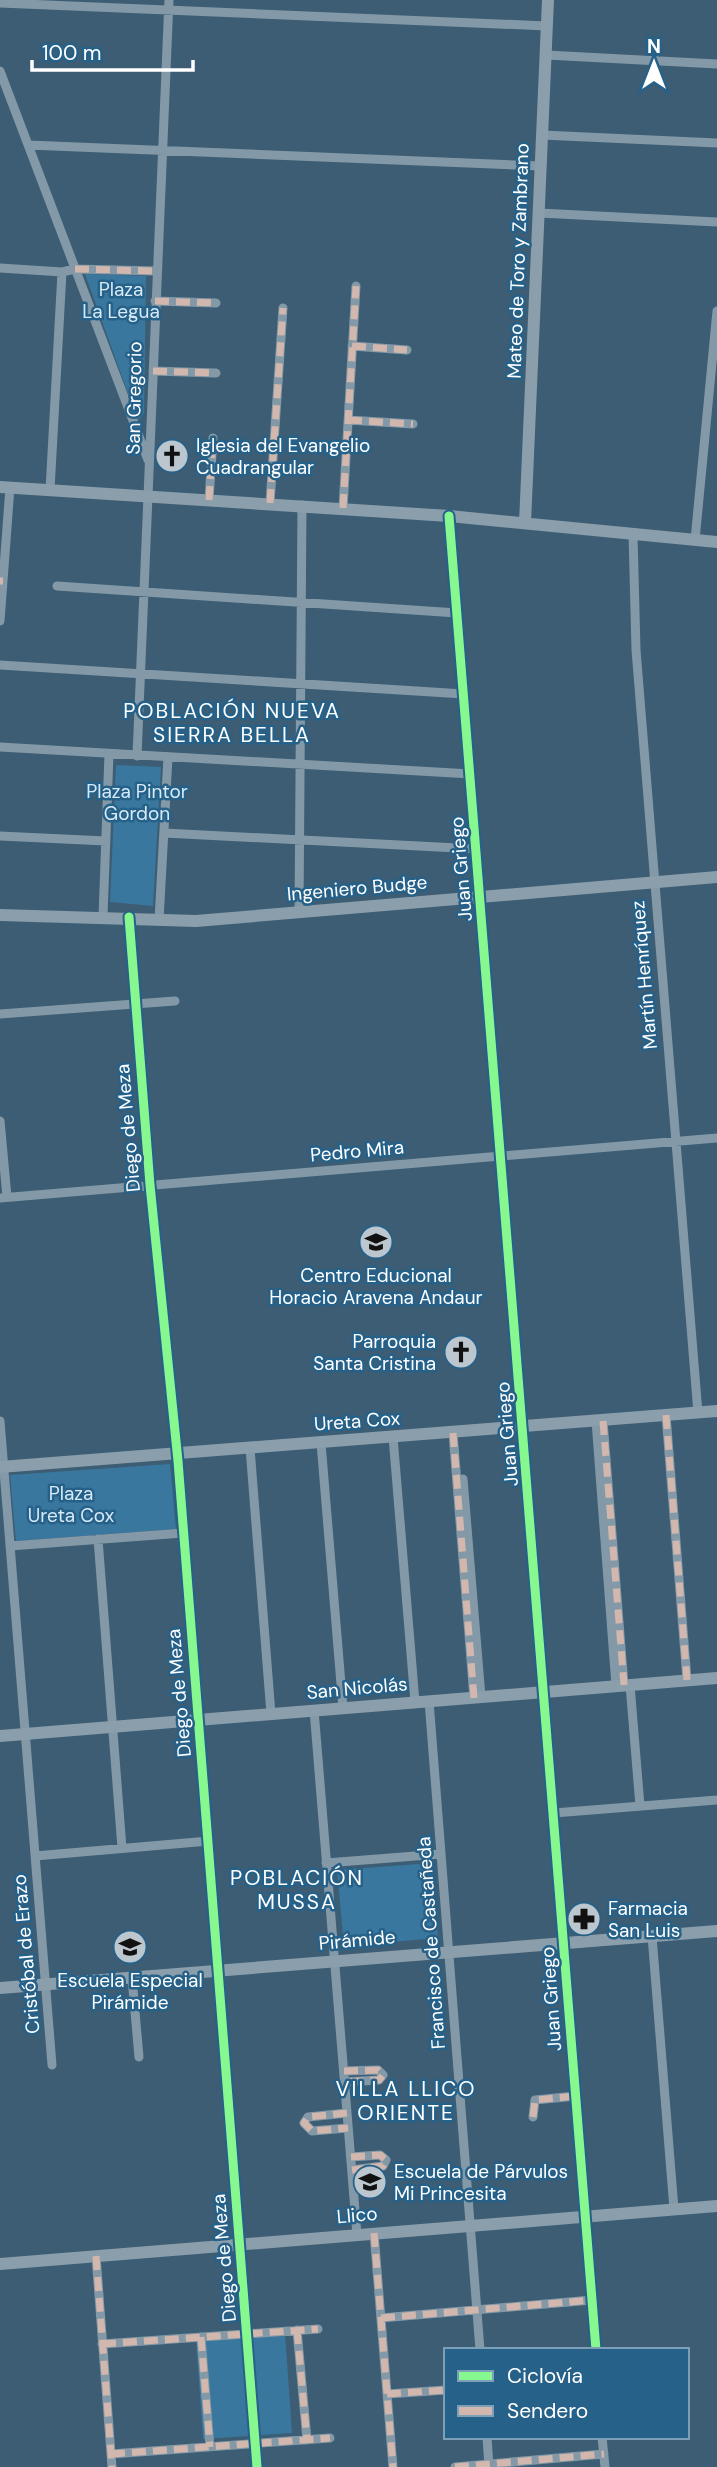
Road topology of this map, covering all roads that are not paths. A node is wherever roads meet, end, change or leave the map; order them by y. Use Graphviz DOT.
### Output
graph roads {
  1 [pos="548,0"];
  2 [pos="0,3"];
  3 [pos="168,5"];
  4 [pos="547,26"];
  5 [pos="546,55"];
  6 [pos="717,64"];
  7 [pos="0,71"];
  8 [pos="542,135"];
  9 [pos="717,143"];
  10 [pos="28,145"];
  11 [pos="162,150"];
  12 [pos="541,166"];
  13 [pos="539,213"];
  14 [pos="717,222"];
  15 [pos="0,268"];
  16 [pos="75,268"];
  17 [pos="156,271"];
  18 [pos="62,272"];
  19 [pos="356,286"];
  20 [pos="155,301"];
  21 [pos="216,303"];
  22 [pos="284,309"];
  23 [pos="717,311"];
  24 [pos="352,346"];
  25 [pos="407,349"];
  26 [pos="153,371"];
  27 [pos="216,373"];
  28 [pos="348,420"];
  29 [pos="413,424"];
  30 [pos="213,438"];
  31 [pos="150,465"];
  32 [pos="5,487"];
  33 [pos="50,490"];
  34 [pos="150,497"];
  35 [pos="209,500"];
  36 [pos="271,503"];
  37 [pos="302,505"];
  38 [pos="343,508"];
  39 [pos="449,516"];
  40 [pos="526,523"];
  41 [pos="633,534"];
  42 [pos="695,540"];
  43 [pos="717,542"];
  44 [pos="1,581"];
  45 [pos="57,586"];
  46 [pos="145,592"];
  47 [pos="302,603"];
  48 [pos="457,613"];
  49 [pos="0,621"];
  50 [pos="0,665"];
  51 [pos="141,674"];
  52 [pos="301,684"];
  53 [pos="464,694"];
  54 [pos="0,747"];
  55 [pos="109,754"];
  56 [pos="137,756"];
  57 [pos="168,757"];
  58 [pos="300,765"];
  59 [pos="471,774"];
  60 [pos="164,833"];
  61 [pos="0,836"];
  62 [pos="300,840"];
  63 [pos="106,841"];
  64 [pos="477,849"];
  65 [pos="717,877"];
  66 [pos="654,882"];
  67 [pos="481,897"];
  68 [pos="299,913"];
  69 [pos="0,915"];
  70 [pos="103,916"];
  71 [pos="129,917"];
  72 [pos="159,920"];
  73 [pos="175,1001"];
  74 [pos="136,1004"];
  75 [pos="0,1014"];
  76 [pos="0,1121"];
  77 [pos="717,1139"];
  78 [pos="676,1142"];
  79 [pos="502,1156"];
  80 [pos="150,1185"];
  81 [pos="3,1197"];
  82 [pos="717,1411"];
  83 [pos="698,1413"];
  84 [pos="666,1415"];
  85 [pos="0,1421"];
  86 [pos="599,1421"];
  87 [pos="524,1427"];
  88 [pos="456,1432"];
  89 [pos="393,1437"];
  90 [pos="321,1443"];
  91 [pos="250,1448"];
  92 [pos="177,1454"];
  93 [pos="2,1467"];
  94 [pos="183,1533"];
  95 [pos="98,1539"];
  96 [pos="10,1546"];
  97 [pos="717,1678"];
  98 [pos="687,1680"];
  99 [pos="623,1685"];
  100 [pos="545,1692"];
  101 [pos="477,1697"];
  102 [pos="429,1701"];
  103 [pos="415,1702"];
  104 [pos="343,1708"];
  105 [pos="314,1710"];
  106 [pos="271,1714"];
  107 [pos="199,1720"];
  108 [pos="112,1727"];
  109 [pos="25,1734"];
  110 [pos="0,1736"];
  111 [pos="717,1800"];
  112 [pos="640,1806"];
  113 [pos="554,1813"];
  114 [pos="209,1841"];
  115 [pos="122,1848"];
  116 [pos="441,1853"];
  117 [pos="35,1856"];
  118 [pos="326,1863"];
  119 [pos="717,1931"];
  120 [pos="652,1936"];
  121 [pos="564,1943"];
  122 [pos="449,1952"];
  123 [pos="335,1962"];
  124 [pos="219,1971"];
  125 [pos="132,1978"];
  126 [pos="46,1984"];
  127 [pos="0,1988"];
  128 [pos="139,2057"];
  129 [pos="52,2065"];
  130 [pos="344,2071"];
  131 [pos="344,2082"];
  132 [pos="576,2096"];
  133 [pos="347,2113"];
  134 [pos="533,2116"];
  135 [pos="348,2128"];
  136 [pos="351,2157"];
  137 [pos="352,2169"];
  138 [pos="717,2206"];
  139 [pos="674,2209"];
  140 [pos="586,2216"];
  141 [pos="470,2226"];
  142 [pos="374,2233"];
  143 [pos="357,2235"];
  144 [pos="240,2244"];
  145 [pos="96,2256"];
  146 [pos="0,2264"];
  147 [pos="592,2300"];
  148 [pos="477,2310"];
  149 [pos="381,2318"];
  150 [pos="318,2329"];
  151 [pos="297,2330"];
  152 [pos="248,2334"];
  153 [pos="201,2337"];
  154 [pos="102,2344"];
  155 [pos="480,2348"];
  156 [pos="596,2348"];
  157 [pos="444,2389"];
  158 [pos="387,2394"];
  159 [pos="330,2438"];
  160 [pos="487,2439"];
  161 [pos="602,2439"];
  162 [pos="306,2440"];
  163 [pos="256,2443"];
  164 [pos="210,2447"];
  165 [pos="111,2454"];
  166 [pos="604,2454"];
  167 [pos="489,2466"];
  168 [pos="112,2467"];
  169 [pos="257,2467"];
  170 [pos="393,2467"];
  171 [pos="455,2467"];
  172 [pos="605,2467"];
  1 -- 4 [label="street, Mateo de Toro y Zambrano"];
  2 -- 3 [label="street"];
  3 -- 4 [label="street"];
  3 -- 11 [label="street, San Gregorio"];
  4 -- 5 [label="street, Mateo de Toro y Zambrano"];
  5 -- 6 [label="street"];
  5 -- 8 [label="street, Mateo de Toro y Zambrano"];
  7 -- 10 [label="street"];
  8 -- 9 [label="street"];
  8 -- 12 [label="street, Mateo de Toro y Zambrano"];
  10 -- 11 [label="street"];
  10 -- 16 [label="street"];
  11 -- 12 [label="street"];
  11 -- 17 [label="street, San Gregorio"];
  12 -- 13 [label="street, Mateo de Toro y Zambrano"];
  13 -- 14 [label="street"];
  13 -- 40 [label="street, Mateo de Toro y Zambrano"];
  15 -- 18 [label="street"];
  16 -- 17 [label="street"];
  16 -- 18 [label="street"];
  16 -- 31 [label="street"];
  17 -- 20 [label="street, San Gregorio"];
  18 -- 33 [label="street"];
  19 -- 24 [label="street"];
  20 -- 21 [label="street"];
  20 -- 26 [label="street, San Gregorio"];
  22 -- 36 [label="street"];
  23 -- 42 [label="street"];
  24 -- 25 [label="street"];
  24 -- 28 [label="street"];
  26 -- 27 [label="street"];
  26 -- 31 [label="street, San Gregorio"];
  28 -- 29 [label="street"];
  28 -- 38 [label="street"];
  30 -- 35 [label="street"];
  31 -- 34 [label="street, San Gregorio"];
  32 -- 33 [label="street"];
  32 -- 44 [label="street"];
  33 -- 34 [label="street"];
  34 -- 35 [label="street"];
  34 -- 46 [label="street, San Gregorio"];
  35 -- 36 [label="street"];
  36 -- 37 [label="street"];
  37 -- 38 [label="street"];
  37 -- 47 [label="street"];
  38 -- 39 [label="street"];
  39 -- 40 [label="street"];
  39 -- 48 [label="street, Juan Griego"];
  40 -- 41 [label="street"];
  41 -- 42 [label="street"];
  41 -- 66 [label="street, Martín Henríquez"];
  42 -- 43 [label="street"];
  44 -- 49 [label="street"];
  45 -- 46 [label="street"];
  46 -- 47 [label="street"];
  46 -- 51 [label="street, San Gregorio"];
  47 -- 48 [label="street"];
  47 -- 52 [label="street"];
  48 -- 53 [label="street, Juan Griego"];
  50 -- 51 [label="street"];
  51 -- 52 [label="street"];
  51 -- 56 [label="street, San Gregorio"];
  52 -- 53 [label="street"];
  52 -- 58 [label="street"];
  53 -- 59 [label="street, Juan Griego"];
  54 -- 55 [label="street"];
  55 -- 56 [label="street"];
  55 -- 63 [label="street"];
  56 -- 57 [label="street"];
  57 -- 58 [label="street"];
  57 -- 60 [label="street"];
  58 -- 59 [label="street"];
  58 -- 62 [label="street"];
  59 -- 64 [label="street, Juan Griego"];
  60 -- 62 [label="street"];
  60 -- 72 [label="street"];
  61 -- 63 [label="street"];
  62 -- 64 [label="street"];
  62 -- 68 [label="street"];
  63 -- 70 [label="street"];
  64 -- 67 [label="street, Juan Griego"];
  65 -- 66 [label="street, Ingeniero Budge"];
  66 -- 67 [label="street, Ingeniero Budge"];
  66 -- 78 [label="street, Martín Henríquez"];
  67 -- 68 [label="street, Ingeniero Budge"];
  67 -- 79 [label="street, Juan Griego"];
  68 -- 72 [label="street, Ingeniero Budge"];
  69 -- 70 [label="street, Ingeniero Budge"];
  70 -- 71 [label="street, Ingeniero Budge"];
  71 -- 72 [label="street, Ingeniero Budge"];
  71 -- 74 [label="street, Diego de Meza"];
  73 -- 74 [label="street"];
  74 -- 75 [label="street"];
  74 -- 80 [label="street, Diego de Meza"];
  76 -- 81 [label="street"];
  77 -- 78 [label="street, Pedro Mira"];
  78 -- 79 [label="street, Pedro Mira"];
  78 -- 83 [label="street, Martín Henríquez"];
  79 -- 80 [label="street, Pedro Mira"];
  79 -- 87 [label="street, Juan Griego"];
  80 -- 81 [label="street, Pedro Mira"];
  80 -- 92 [label="street, Diego de Meza"];
  82 -- 83 [label="street, Ureta Cox"];
  83 -- 84 [label="street, Ureta Cox"];
  84 -- 86 [label="street, Ureta Cox"];
  84 -- 98 [label="street"];
  85 -- 93 [label="street, Cristóbal de Erazo"];
  86 -- 87 [label="street, Ureta Cox"];
  86 -- 99 [label="street"];
  87 -- 88 [label="street, Ureta Cox"];
  87 -- 100 [label="street, Juan Griego"];
  88 -- 89 [label="street, Ureta Cox"];
  88 -- 101 [label="street"];
  89 -- 90 [label="street, Ureta Cox"];
  89 -- 103 [label="street"];
  90 -- 91 [label="street, Ureta Cox"];
  90 -- 104 [label="street"];
  91 -- 92 [label="street, Ureta Cox"];
  91 -- 106 [label="street"];
  92 -- 93 [label="street, Ureta Cox"];
  92 -- 94 [label="street, Diego de Meza"];
  93 -- 96 [label="street, Cristóbal de Erazo"];
  94 -- 95 [label="street"];
  94 -- 107 [label="street, Diego de Meza"];
  95 -- 96 [label="street"];
  95 -- 108 [label="street"];
  96 -- 109 [label="street, Cristóbal de Erazo"];
  97 -- 98 [label="street, San Nicolás"];
  98 -- 99 [label="street, San Nicolás"];
  99 -- 100 [label="street, San Nicolás"];
  99 -- 112 [label="street"];
  100 -- 101 [label="street, San Nicolás"];
  100 -- 113 [label="street, Juan Griego"];
  101 -- 102 [label="street, San Nicolás"];
  102 -- 103 [label="street, San Nicolás"];
  102 -- 116 [label="street, Francisco de Castañeda"];
  103 -- 104 [label="street, San Nicolás"];
  104 -- 105 [label="street, San Nicolás"];
  105 -- 106 [label="street, San Nicolás"];
  105 -- 118 [label="street"];
  106 -- 107 [label="street, San Nicolás"];
  107 -- 108 [label="street, San Nicolás"];
  107 -- 114 [label="street, Diego de Meza"];
  108 -- 109 [label="street, San Nicolás"];
  108 -- 115 [label="street"];
  109 -- 110 [label="street, San Nicolás"];
  109 -- 117 [label="street, Cristóbal de Erazo"];
  111 -- 112 [label="street"];
  112 -- 113 [label="street"];
  113 -- 121 [label="street, Juan Griego"];
  114 -- 115 [label="street"];
  114 -- 124 [label="street, Diego de Meza"];
  115 -- 117 [label="street"];
  116 -- 118 [label="street"];
  116 -- 122 [label="street, Francisco de Castañeda"];
  117 -- 126 [label="street, Cristóbal de Erazo"];
  118 -- 123 [label="street"];
  119 -- 120 [label="street, Pirámide"];
  120 -- 121 [label="street, Pirámide"];
  120 -- 139 [label="street"];
  121 -- 122 [label="street, Pirámide"];
  121 -- 132 [label="street, Juan Griego"];
  122 -- 123 [label="street, Pirámide"];
  122 -- 141 [label="street, Francisco de Castañeda"];
  123 -- 124 [label="street, Pirámide"];
  123 -- 130 [label="street"];
  124 -- 125 [label="street, Pirámide"];
  124 -- 144 [label="street, Diego de Meza"];
  125 -- 126 [label="street, Pirámide"];
  125 -- 128 [label="street"];
  126 -- 127 [label="street, Pirámide"];
  126 -- 129 [label="street, Cristóbal de Erazo"];
  130 -- 131 [label="street"];
  130 -- 131 [label="street"];
  131 -- 133 [label="street"];
  132 -- 134 [label="street"];
  132 -- 140 [label="street, Juan Griego"];
  133 -- 135 [label="street"];
  133 -- 135 [label="street"];
  135 -- 136 [label="street"];
  136 -- 137 [label="street"];
  136 -- 137 [label="street"];
  137 -- 143 [label="street"];
  138 -- 139 [label="street, Llico"];
  139 -- 140 [label="street, Llico"];
  140 -- 141 [label="street, Llico"];
  140 -- 147 [label="street, Juan Griego"];
  141 -- 142 [label="street, Llico"];
  141 -- 148 [label="street, Francisco de Castañeda"];
  142 -- 143 [label="street, Llico"];
  142 -- 149 [label="street"];
  143 -- 144 [label="street, Llico"];
  144 -- 145 [label="street, Llico"];
  144 -- 152 [label="street, Diego de Meza"];
  145 -- 146 [label="street, Llico"];
  145 -- 154 [label="street"];
  147 -- 148 [label="street"];
  147 -- 156 [label="street, Juan Griego"];
  148 -- 149 [label="street"];
  148 -- 155 [label="street, Francisco de Castañeda"];
  149 -- 158 [label="street"];
  150 -- 151 [label="street"];
  151 -- 152 [label="street"];
  151 -- 162 [label="street"];
  152 -- 153 [label="street"];
  152 -- 163 [label="street, Diego de Meza"];
  153 -- 154 [label="street"];
  153 -- 164 [label="street, Diego de Meza"];
  154 -- 165 [label="street"];
  157 -- 158 [label="street"];
  158 -- 170 [label="street"];
  159 -- 162 [label="street"];
  160 -- 167 [label="street"];
  161 -- 166 [label="street"];
  162 -- 163 [label="street"];
  163 -- 164 [label="street"];
  163 -- 169 [label="street, Diego de Meza"];
  164 -- 165 [label="street"];
  165 -- 168 [label="street"];
  166 -- 167 [label="street"];
  166 -- 172 [label="street"];
  167 -- 171 [label="street"];
}
